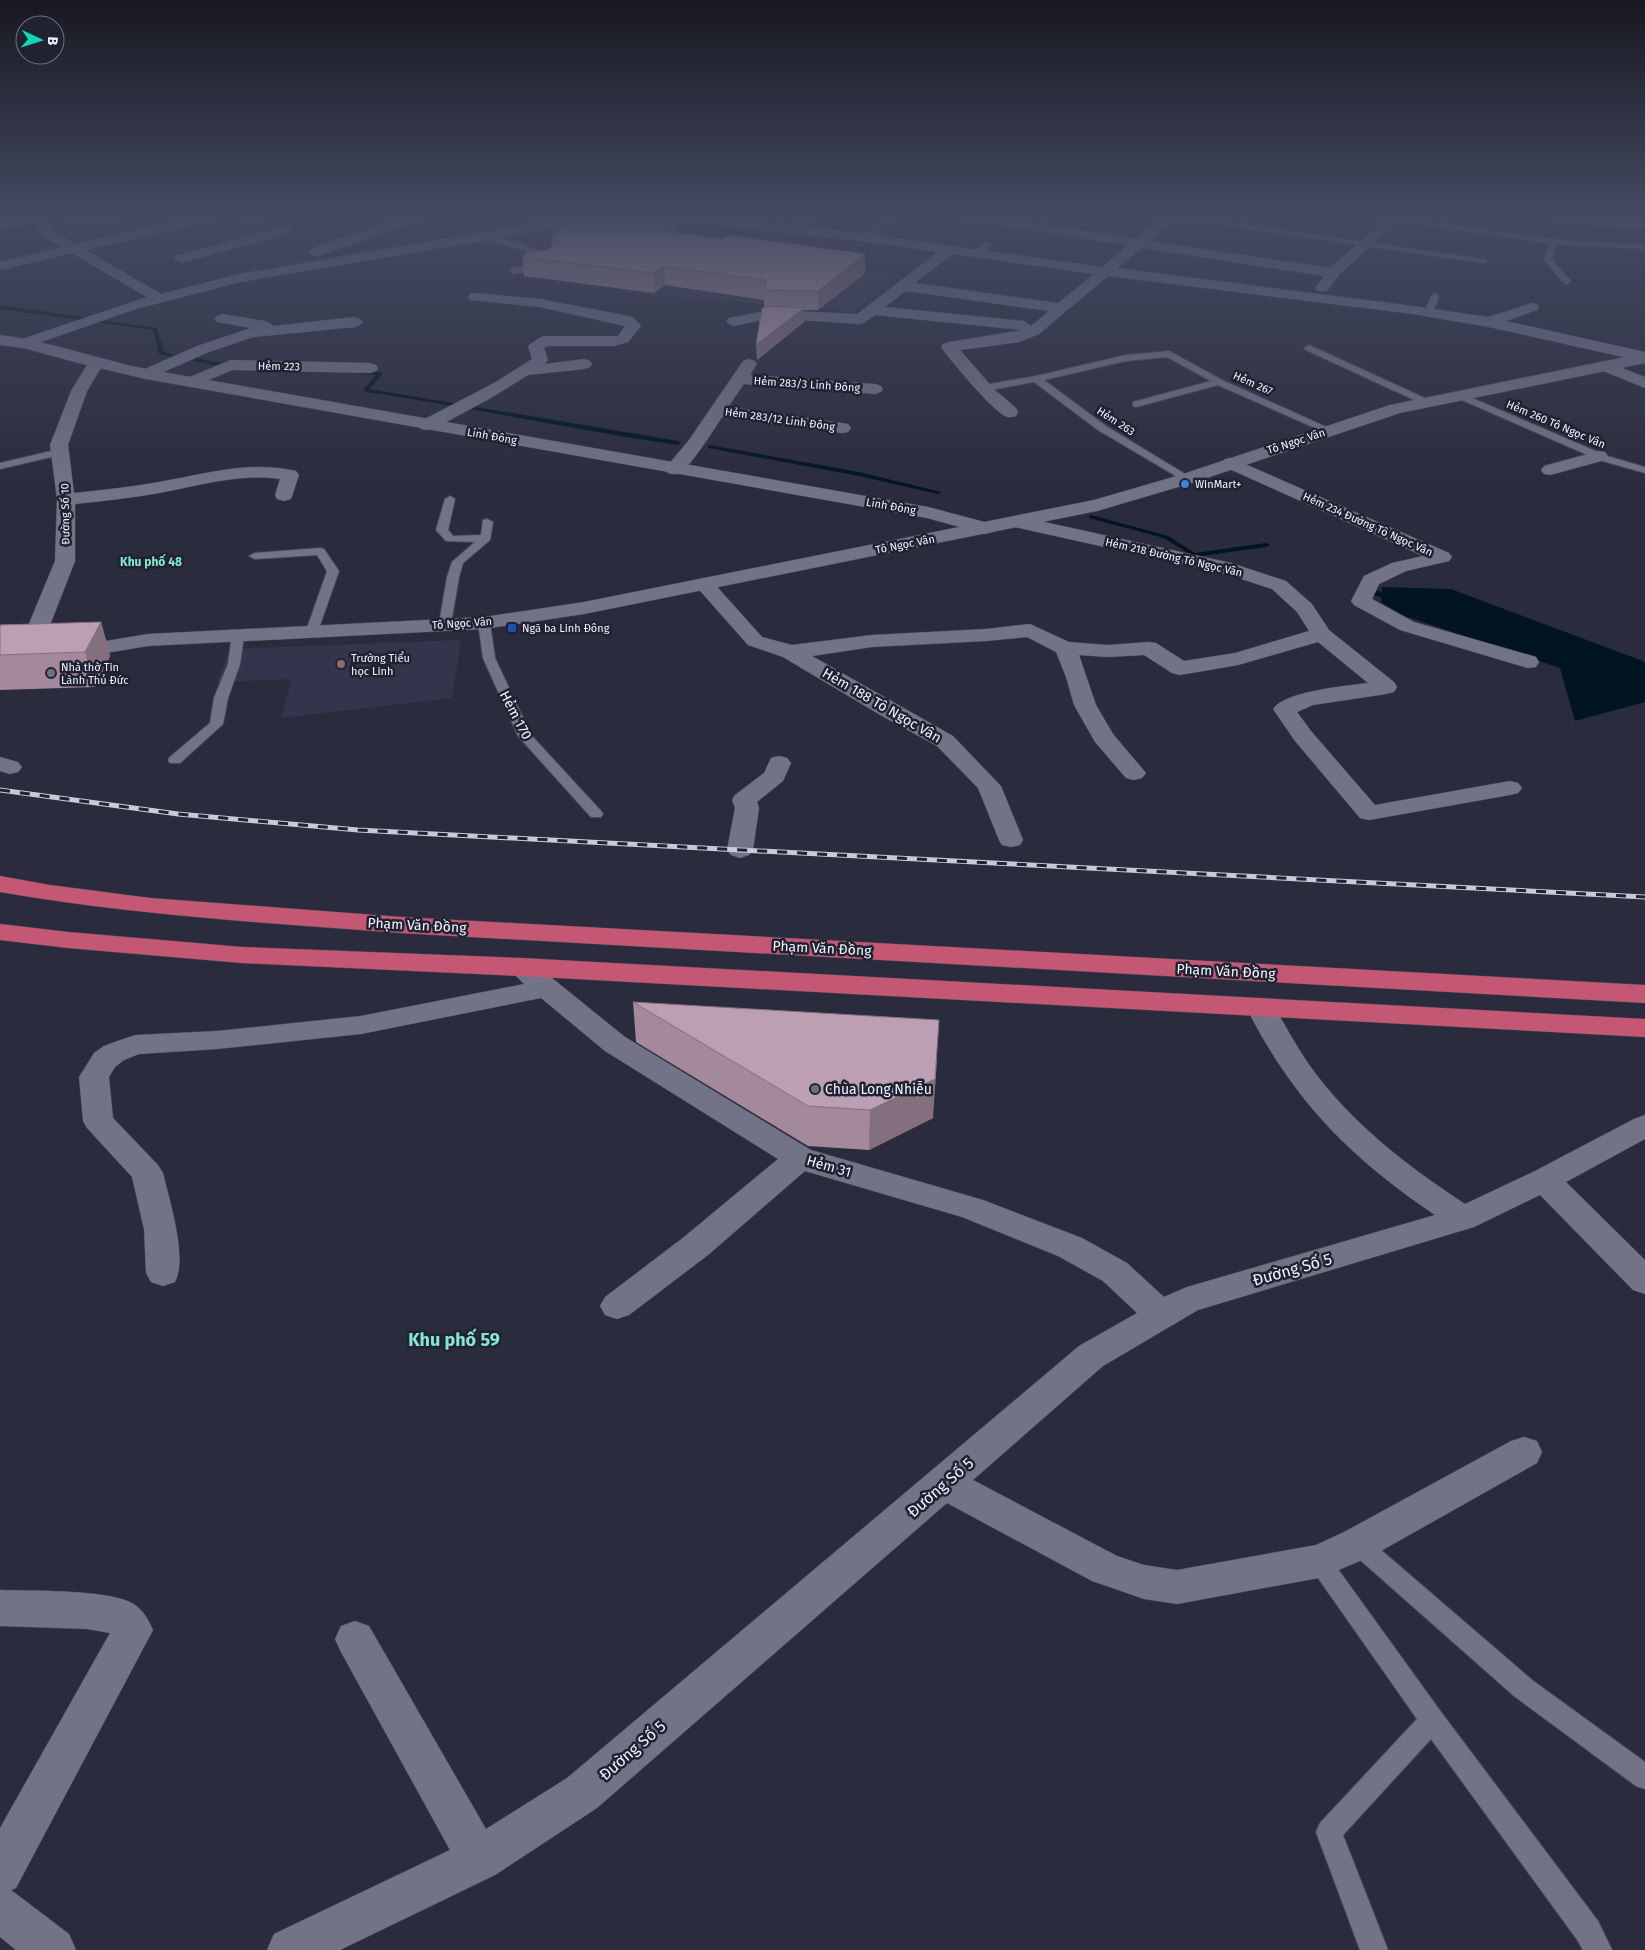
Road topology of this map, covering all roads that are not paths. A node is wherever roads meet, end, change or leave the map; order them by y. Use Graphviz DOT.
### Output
graph roads {
  1 [pos="134,307"];
  2 [pos="560,307"];
  3 [pos="875,307"];
  4 [pos="1053,307"];
  5 [pos="1275,307"];
  6 [pos="1304,307"];
  7 [pos="1388,307"];
  8 [pos="1431,307"];
  9 [pos="1529,307"];
  10 [pos="1060,308"];
  11 [pos="1281,308"];
  12 [pos="1300,311"];
  13 [pos="1429,312"];
  14 [pos="866,314"];
  15 [pos="222,319"];
  16 [pos="734,321"];
  17 [pos="355,322"];
  18 [pos="1489,322"];
  19 [pos="1038,328"];
  20 [pos="286,329"];
  21 [pos="0,340"];
  22 [pos="24,343"];
  23 [pos="1309,348"];
  24 [pos="1645,358"];
  25 [pos="751,360"];
  26 [pos="96,363"];
  27 [pos="584,364"];
  28 [pos="1604,366"];
  29 [pos="370,368"];
  30 [pos="525,371"];
  31 [pos="146,374"];
  32 [pos="739,379"];
  33 [pos="1036,379"];
  34 [pos="191,382"];
  35 [pos="1219,382"];
  36 [pos="1645,384"];
  37 [pos="984,388"];
  38 [pos="875,390"];
  39 [pos="1458,395"];
  40 [pos="1426,402"];
  41 [pos="1136,404"];
  42 [pos="718,411"];
  43 [pos="1010,412"];
  44 [pos="427,424"];
  45 [pos="842,428"];
  46 [pos="1328,430"];
  47 [pos="60,452"];
  48 [pos="1599,456"];
  49 [pos="1231,463"];
  50 [pos="0,466"];
  51 [pos="674,469"];
  52 [pos="1550,470"];
  53 [pos="1645,470"];
  54 [pos="1186,479"];
  55 [pos="284,495"];
  56 [pos="66,499"];
  57 [pos="450,499"];
  58 [pos="488,522"];
  59 [pos="1017,522"];
  60 [pos="985,528"];
  61 [pos="486,538"];
  62 [pos="255,556"];
  63 [pos="704,584"];
  64 [pos="484,622"];
  65 [pos="445,624"];
  66 [pos="312,632"];
  67 [pos="1320,634"];
  68 [pos="238,635"];
  69 [pos="34,638"];
  70 [pos="0,640"];
  71 [pos="148,640"];
  72 [pos="1065,648"];
  73 [pos="0,652"];
  74 [pos="791,652"];
  75 [pos="1528,662"];
  76 [pos="175,760"];
  77 [pos="779,764"];
  78 [pos="1134,773"];
  79 [pos="1510,788"];
  80 [pos="596,814"];
  81 [pos="1011,840"];
  82 [pos="740,850"];
  83 [pos="0,884"];
  84 [pos="0,932"];
  85 [pos="521,968"];
  86 [pos="547,988"];
  87 [pos="1645,994"];
  88 [pos="1260,1007"];
  89 [pos="1645,1028"];
  90 [pos="1645,1126"];
  91 [pos="800,1158"];
  92 [pos="1544,1180"];
  93 [pos="1463,1219"];
  94 [pos="163,1273"];
  95 [pos="1645,1281"];
  96 [pos="617,1306"];
  97 [pos="1162,1315"];
  98 [pos="1524,1452"];
  99 [pos="944,1483"];
  100 [pos="1358,1544"];
  101 [pos="1319,1561"];
  102 [pos="0,1608"];
  103 [pos="355,1639"];
  104 [pos="1432,1720"];
  105 [pos="1645,1777"];
  106 [pos="479,1859"];
  107 [pos="0,1872"];
  108 [pos="0,1908"];
  109 [pos="53,1950"];
  110 [pos="290,1950"];
  111 [pos="1374,1950"];
  112 [pos="1598,1950"];
  1 -- 22 [label="street"];
  2 -- 30 [label="street"];
  3 -- 14 [label="street"];
  4 -- 10 [label="street"];
  5 -- 11 [label="street"];
  6 -- 12 [label="street"];
  7 -- 13 [label="street"];
  8 -- 13 [label="lane"];
  9 -- 18 [label="street"];
  10 -- 19 [label="street"];
  13 -- 18 [label="street"];
  14 -- 16 [label="street"];
  14 -- 19 [label="street"];
  15 -- 20 [label="street"];
  17 -- 20 [label="street"];
  18 -- 24 [label="street"];
  19 -- 37 [label="street"];
  20 -- 31 [label="street"];
  21 -- 22 [label="street, Linh Đông"];
  22 -- 26 [label="street, Linh Đông"];
  23 -- 40 [label="lane"];
  24 -- 28 [label="street, Tô Ngọc Vân"];
  25 -- 32 [label="street"];
  26 -- 31 [label="street, Linh Đông"];
  26 -- 47 [label="street, Đường Số 10"];
  27 -- 30 [label="street"];
  28 -- 36 [label="street"];
  28 -- 39 [label="street, Tô Ngọc Vân"];
  29 -- 34 [label="street, Hẻm 223"];
  30 -- 44 [label="street"];
  31 -- 34 [label="street, Linh Đông"];
  32 -- 38 [label="street, Hẻm 283/3 Linh Đông"];
  32 -- 42 [label="street"];
  33 -- 35 [label="lane, Hẻm 267"];
  33 -- 37 [label="lane"];
  33 -- 54 [label="lane, Hẻm 263"];
  34 -- 44 [label="street, Linh Đông"];
  35 -- 41 [label="lane"];
  35 -- 46 [label="lane, Hẻm 267"];
  37 -- 43 [label="street"];
  39 -- 40 [label="street, Tô Ngọc Vân"];
  39 -- 48 [label="lane, Hẻm 260 Tô Ngọc Vân"];
  40 -- 46 [label="street, Tô Ngọc Vân"];
  42 -- 45 [label="street, Hẻm 283/12 Linh Đông"];
  42 -- 51 [label="street"];
  44 -- 51 [label="street, Linh Đông"];
  46 -- 49 [label="street, Tô Ngọc Vân"];
  47 -- 50 [label="lane"];
  47 -- 56 [label="street, Đường Số 10"];
  48 -- 52 [label="street"];
  48 -- 53 [label="lane, Hẻm 260 Tô Ngọc Vân"];
  49 -- 54 [label="street, Tô Ngọc Vân"];
  49 -- 75 [label="street, Hẻm 234 Đường Tô Ngọc Vân"];
  51 -- 60 [label="street, Linh Đông"];
  54 -- 59 [label="street, Tô Ngọc Vân"];
  55 -- 56 [label="street"];
  56 -- 69 [label="street, Đường Số 10"];
  57 -- 61 [label="lane"];
  58 -- 61 [label="lane"];
  59 -- 60 [label="street, Tô Ngọc Vân"];
  59 -- 67 [label="street, Hẻm 218 Đường Tô Ngọc Vân"];
  60 -- 63 [label="street, Tô Ngọc Vân"];
  61 -- 65 [label="lane"];
  62 -- 66 [label="lane"];
  63 -- 64 [label="street, Tô Ngọc Vân"];
  63 -- 74 [label="street"];
  64 -- 65 [label="street, Tô Ngọc Vân"];
  64 -- 80 [label="lane, Hẻm 170"];
  65 -- 66 [label="street, Tô Ngọc Vân"];
  66 -- 68 [label="street, Tô Ngọc Vân"];
  67 -- 72 [label="street"];
  67 -- 79 [label="street, Hẻm 218 Đường Tô Ngọc Vân"];
  68 -- 71 [label="street, Tô Ngọc Vân"];
  68 -- 76 [label="lane"];
  69 -- 70 [label="street, Tô Ngọc Vân"];
  69 -- 71 [label="street, Tô Ngọc Vân"];
  71 -- 73 [label="street, Tô Ngọc Vân"];
  72 -- 74 [label="street"];
  72 -- 78 [label="street"];
  74 -- 81 [label="street, Hẻm 188 Tô Ngọc Vân"];
  77 -- 82 [label="street"];
  83 -- 87 [label="highway, Phạm Văn Đồng"];
  84 -- 85 [label="highway"];
  85 -- 86 [label="street, Hẻm 31"];
  85 -- 88 [label="highway"];
  86 -- 91 [label="street, Hẻm 31"];
  86 -- 94 [label="street"];
  88 -- 89 [label="highway"];
  88 -- 93 [label="street"];
  90 -- 92 [label="street, Đường Số 5"];
  91 -- 96 [label="street"];
  91 -- 97 [label="street, Hẻm 31"];
  92 -- 93 [label="street, Đường Số 5"];
  92 -- 95 [label="street"];
  93 -- 97 [label="street, Đường Số 5"];
  97 -- 99 [label="street, Đường Số 5"];
  98 -- 100 [label="street"];
  99 -- 101 [label="street"];
  99 -- 106 [label="street, Đường Số 5"];
  100 -- 101 [label="street"];
  100 -- 105 [label="lane"];
  101 -- 104 [label="lane"];
  102 -- 107 [label="street"];
  103 -- 106 [label="street"];
  104 -- 111 [label="lane"];
  104 -- 112 [label="lane"];
  106 -- 110 [label="street, Đường Số 5"];
  108 -- 109 [label="street"];
}
